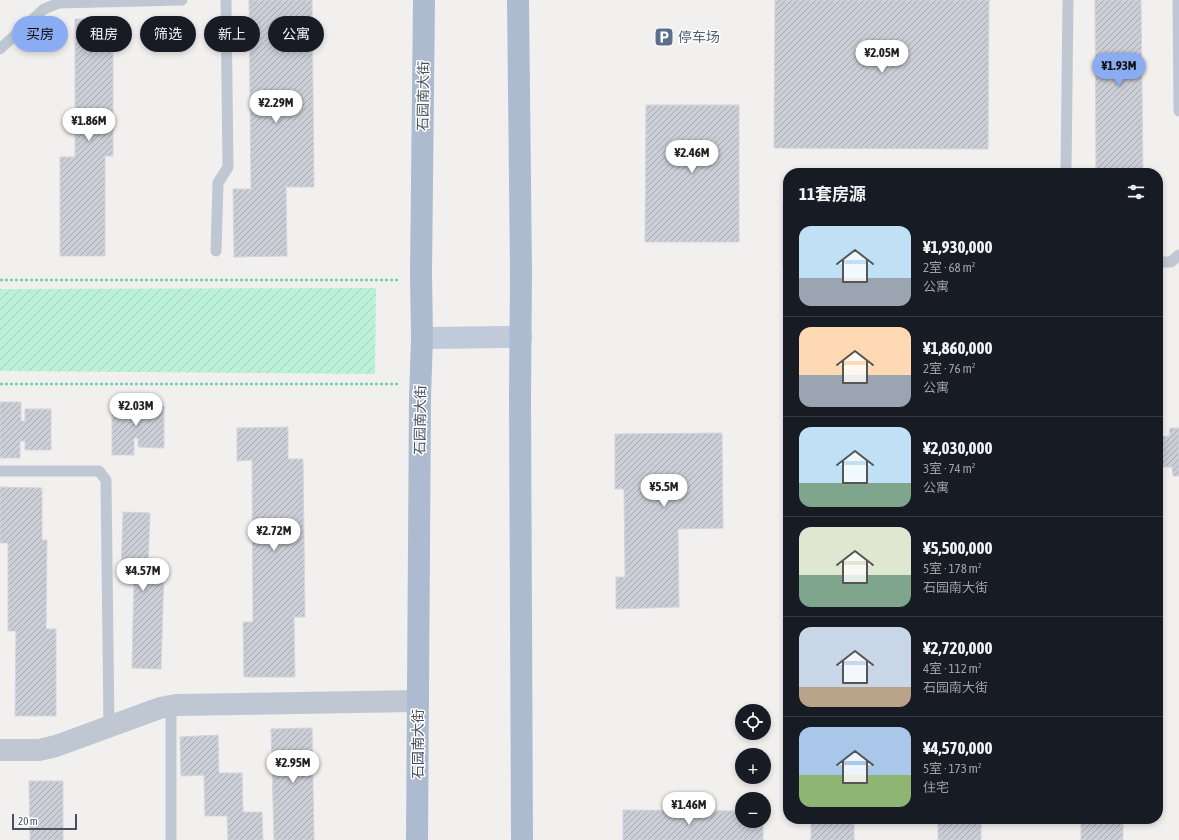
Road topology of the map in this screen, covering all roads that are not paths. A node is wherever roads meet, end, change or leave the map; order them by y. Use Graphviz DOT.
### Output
graph roads {
  1 [pos="182,0"];
  2 [pos="226,0"];
  3 [pos="424,0"];
  4 [pos="518,0"];
  5 [pos="1068,0"];
  6 [pos="1178,0"];
  7 [pos="0,49"];
  8 [pos="1179,110"];
  9 [pos="1066,168"];
  10 [pos="216,251"];
  11 [pos="1179,255"];
  12 [pos="1163,262"];
  13 [pos="422,338"];
  14 [pos="521,338"];
  15 [pos="0,471"];
  16 [pos="418,701"];
  17 [pos="171,706"];
  18 [pos="109,727"];
  19 [pos="0,750"];
  20 [pos="172,840"];
  21 [pos="417,840"];
  22 [pos="522,840"];
  1 -- 7 [label="lane"];
  2 -- 10 [label="lane"];
  3 -- 13 [label="main road, 石园南大街"];
  4 -- 14 [label="main road"];
  5 -- 9 [label="lane"];
  6 -- 8 [label="lane"];
  11 -- 12 [label="lane"];
  13 -- 14 [label="street"];
  13 -- 16 [label="main road, 石园南大街"];
  14 -- 22 [label="main road"];
  15 -- 18 [label="lane"];
  16 -- 17 [label="street"];
  16 -- 21 [label="main road, 石园南大街"];
  17 -- 18 [label="street"];
  17 -- 20 [label="lane"];
  18 -- 19 [label="street"];
}
